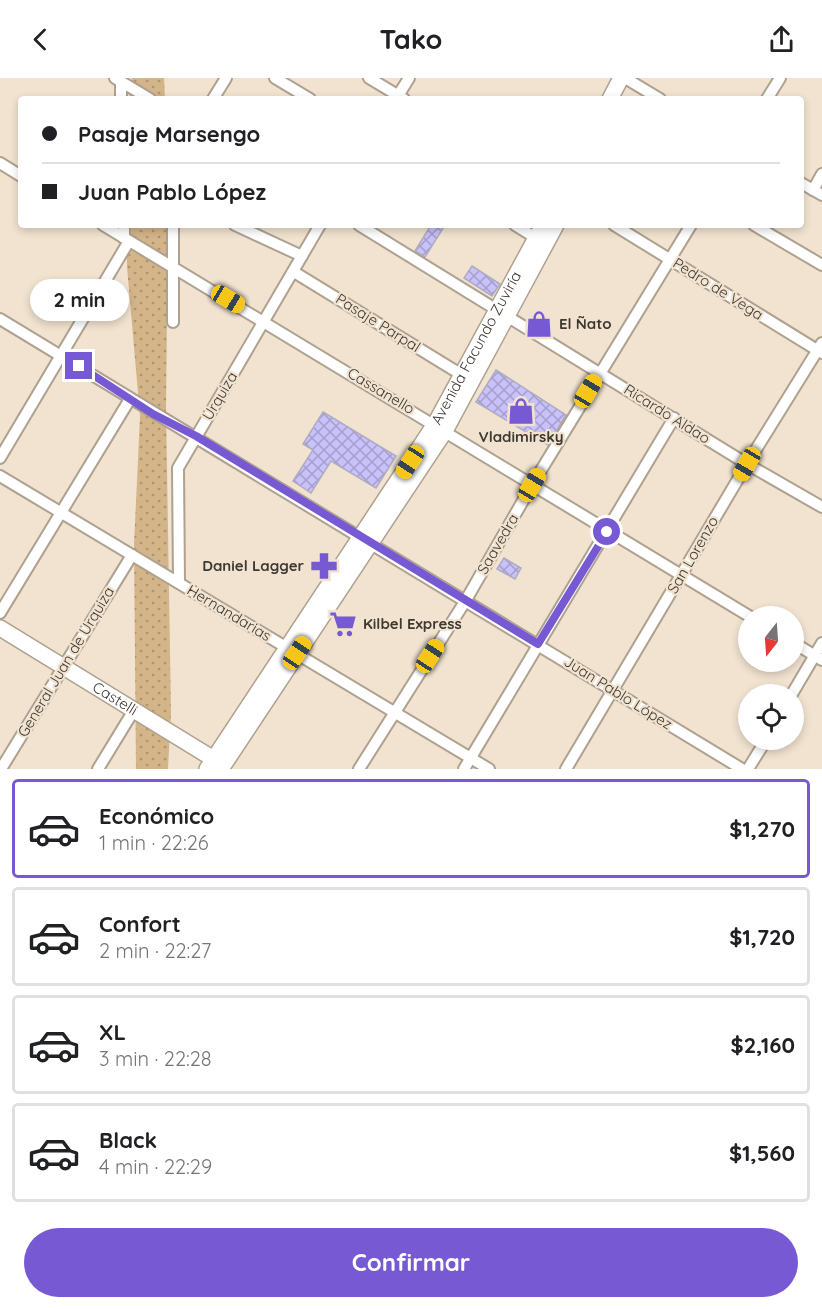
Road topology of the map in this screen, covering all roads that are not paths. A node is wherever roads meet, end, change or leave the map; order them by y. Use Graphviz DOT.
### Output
graph roads {
  1 [pos="226,78"];
  2 [pos="275,78"];
  3 [pos="369,78"];
  4 [pos="410,78"];
  5 [pos="780,78"];
  6 [pos="627,79"];
  7 [pos="118,80"];
  8 [pos="121,96"];
  9 [pos="145,96"];
  10 [pos="215,96"];
  11 [pos="305,96"];
  12 [pos="397,96"];
  13 [pos="401,96"];
  14 [pos="613,96"];
  15 [pos="622,96"];
  16 [pos="655,96"];
  17 [pos="769,96"];
  18 [pos="0,163"];
  19 [pos="18,174"];
  20 [pos="822,174"];
  21 [pos="804,185"];
  22 [pos="817,193"];
  23 [pos="108,228"];
  24 [pos="125,228"];
  25 [pos="173,228"];
  26 [pos="241,228"];
  27 [pos="318,228"];
  28 [pos="364,228"];
  29 [pos="554,228"];
  30 [pos="619,228"];
  31 [pos="689,228"];
  32 [pos="759,228"];
  33 [pos="539,231"];
  34 [pos="127,239"];
  35 [pos="302,256"];
  36 [pos="670,260"];
  37 [pos="822,265"];
  38 [pos="173,266"];
  39 [pos="294,272"];
  40 [pos="502,314"];
  41 [pos="0,319"];
  42 [pos="265,321"];
  43 [pos="173,322"];
  44 [pos="820,349"];
  45 [pos="62,354"];
  46 [pos="600,372"];
  47 [pos="462,375"];
  48 [pos="130,399"];
  49 [pos="674,418"];
  50 [pos="440,428"];
  51 [pos="196,436"];
  52 [pos="0,458"];
  53 [pos="747,464"];
  54 [pos="0,476"];
  55 [pos="532,485"];
  56 [pos="822,507"];
  57 [pos="62,513"];
  58 [pos="607,532"];
  59 [pos="365,540"];
  60 [pos="132,555"];
  61 [pos="681,575"];
  62 [pos="179,583"];
  63 [pos="466,600"];
  64 [pos="738,609"];
  65 [pos="0,613"];
  66 [pos="0,628"];
  67 [pos="822,643"];
  68 [pos="538,644"];
  69 [pos="804,649"];
  70 [pos="292,650"];
  71 [pos="818,658"];
  72 [pos="62,667"];
  73 [pos="799,684"];
  74 [pos="614,692"];
  75 [pos="134,710"];
  76 [pos="395,711"];
  77 [pos="760,750"];
  78 [pos="471,758"];
  79 [pos="219,766"];
  80 [pos="1,769"];
  81 [pos="98,769"];
  82 [pos="359,769"];
  83 [pos="464,769"];
  84 [pos="489,769"];
  85 [pos="566,769"];
  86 [pos="742,769"];
  87 [pos="748,769"];
  1 -- 10 [label="street"];
  2 -- 11 [label="street"];
  3 -- 12 [label="street"];
  4 -- 13 [label="street"];
  5 -- 17 [label="street"];
  6 -- 14 [label="main road"];
  6 -- 15 [label="main road"];
  6 -- 16 [label="street"];
  7 -- 8 [label="street"];
  7 -- 9 [label="street"];
  18 -- 19 [label="street"];
  20 -- 22 [label="street"];
  21 -- 22 [label="street"];
  23 -- 34 [label="street, Cassanello"];
  24 -- 34 [label="street"];
  25 -- 38 [label="street"];
  26 -- 35 [label="street"];
  27 -- 35 [label="street, Urquiza"];
  28 -- 40 [label="street, Ricardo Aldao"];
  29 -- 40 [label="main road, Avenida Facundo Zuviría"];
  30 -- 36 [label="street, Pedro de Vega"];
  31 -- 36 [label="street, Saavedra"];
  32 -- 37 [label="street"];
  33 -- 40 [label="main road, Avenida Facundo Zuviría"];
  34 -- 38 [label="street, Cassanello"];
  34 -- 45 [label="street"];
  35 -- 39 [label="street, Urquiza"];
  36 -- 44 [label="street, Pedro de Vega"];
  36 -- 46 [label="street, Saavedra"];
  38 -- 42 [label="street, Cassanello"];
  38 -- 43 [label="street"];
  39 -- 42 [label="street, Urquiza"];
  39 -- 47 [label="street, Pasaje Parpal"];
  40 -- 46 [label="street, Ricardo Aldao"];
  40 -- 47 [label="main road, Avenida Facundo Zuviría"];
  40 -- 50 [label="main road, Avenida Facundo Zuviría"];
  41 -- 45 [label="street, Juan Pablo López"];
  42 -- 50 [label="street, Cassanello"];
  42 -- 51 [label="street, Urquiza"];
  44 -- 53 [label="street, San Lorenzo"];
  45 -- 48 [label="street, Juan Pablo López"];
  45 -- 52 [label="street"];
  46 -- 49 [label="street, Ricardo Aldao"];
  46 -- 55 [label="street, Saavedra"];
  47 -- 50 [label="main road, Avenida Facundo Zuviría"];
  48 -- 51 [label="street, Juan Pablo López"];
  48 -- 57 [label="street"];
  49 -- 53 [label="street, Ricardo Aldao"];
  49 -- 58 [label="street"];
  50 -- 55 [label="street, Cassanello"];
  50 -- 59 [label="main road, Avenida Facundo Zuviría"];
  51 -- 59 [label="street, Juan Pablo López"];
  51 -- 62 [label="street, Urquiza"];
  53 -- 56 [label="street, Ricardo Aldao"];
  53 -- 61 [label="street, San Lorenzo"];
  54 -- 57 [label="street, Hernandarias"];
  55 -- 58 [label="street, Cassanello"];
  55 -- 63 [label="street, Saavedra"];
  57 -- 60 [label="street, Hernandarias"];
  57 -- 65 [label="street"];
  58 -- 61 [label="street, Cassanello"];
  58 -- 68 [label="street"];
  59 -- 63 [label="street, Juan Pablo López"];
  59 -- 70 [label="main road, Avenida Facundo Zuviría"];
  60 -- 62 [label="street, Hernandarias"];
  60 -- 72 [label="street, General Juan de Urquiza"];
  61 -- 64 [label="street, Cassanello"];
  61 -- 74 [label="street, San Lorenzo"];
  62 -- 70 [label="street, Hernandarias"];
  63 -- 68 [label="street, Juan Pablo López"];
  63 -- 76 [label="street, Saavedra"];
  66 -- 72 [label="main road, Castelli"];
  67 -- 71 [label="street"];
  68 -- 74 [label="street, Juan Pablo López"];
  68 -- 78 [label="street"];
  69 -- 71 [label="street"];
  70 -- 76 [label="street, Hernandarias"];
  70 -- 79 [label="main road, Avenida Facundo Zuviría"];
  71 -- 73 [label="street"];
  72 -- 75 [label="main road, Castelli"];
  72 -- 80 [label="street, General Juan de Urquiza"];
  74 -- 85 [label="street, San Lorenzo"];
  74 -- 86 [label="street, Juan Pablo López"];
  75 -- 79 [label="main road, Castelli"];
  75 -- 81 [label="street"];
  76 -- 78 [label="street, Hernandarias"];
  76 -- 82 [label="street, Saavedra"];
  77 -- 87 [label="street"];
  78 -- 83 [label="street"];
  78 -- 84 [label="street, Hernandarias"];
}
